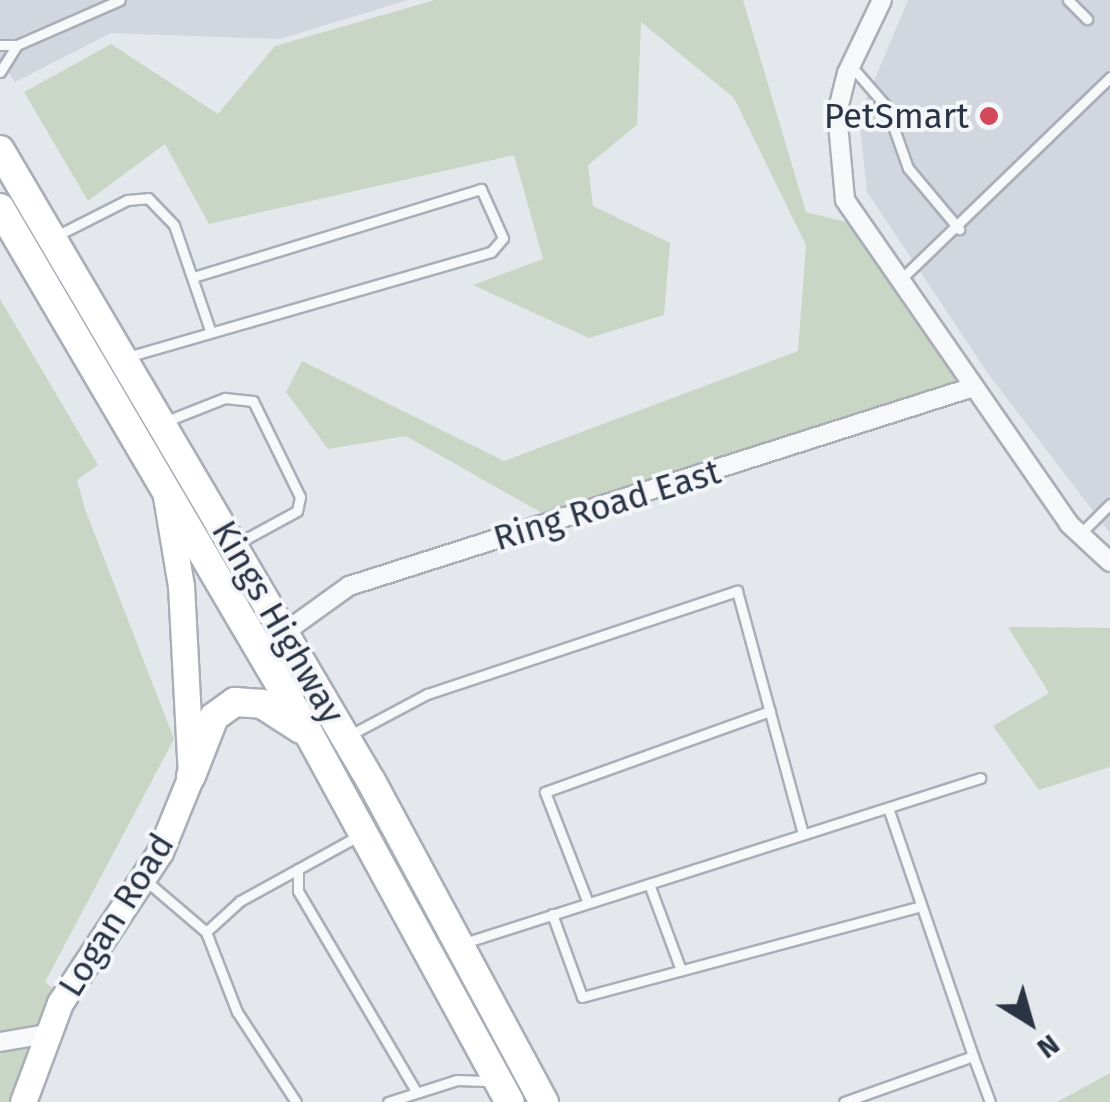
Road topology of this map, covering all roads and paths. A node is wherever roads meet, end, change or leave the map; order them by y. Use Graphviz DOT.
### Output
graph roads {
  1 [pos="120,0"];
  2 [pos="882,0"];
  3 [pos="1068,0"];
  4 [pos="1087,18"];
  5 [pos="0,45"];
  6 [pos="18,45"];
  7 [pos="850,66"];
  8 [pos="0,72"];
  9 [pos="1110,78"];
  10 [pos="0,150"];
  11 [pos="0,208"];
  12 [pos="959,229"];
  13 [pos="52,238"];
  14 [pos="194,277"];
  15 [pos="897,283"];
  16 [pos="210,330"];
  17 [pos="124,358"];
  18 [pos="970,388"];
  19 [pos="161,424"];
  20 [pos="164,486"];
  21 [pos="1110,504"];
  22 [pos="1079,535"];
  23 [pos="233,546"];
  24 [pos="1110,562"];
  25 [pos="285,634"];
  26 [pos="260,650"];
  27 [pos="770,711"];
  28 [pos="310,734"];
  29 [pos="346,737"];
  30 [pos="191,776"];
  31 [pos="980,778"];
  32 [pos="888,808"];
  33 [pos="364,832"];
  34 [pos="803,834"];
  35 [pos="298,869"];
  36 [pos="144,878"];
  37 [pos="649,884"];
  38 [pos="588,903"];
  39 [pos="921,906"];
  40 [pos="552,914"];
  41 [pos="206,932"];
  42 [pos="461,943"];
  43 [pos="681,970"];
  44 [pos="47,1034"];
  45 [pos="0,1042"];
  46 [pos="973,1056"];
  47 [pos="415,1090"];
  48 [pos="504,1092"];
  49 [pos="23,1102"];
  50 [pos="296,1102"];
  51 [pos="388,1102"];
  52 [pos="544,1102"];
  53 [pos="844,1102"];
  54 [pos="990,1102"];
  1 -- 6 [label="lane"];
  2 -- 7 [label="street"];
  3 -- 4 [label="lane"];
  5 -- 6 [label="lane"];
  6 -- 8 [label="lane"];
  7 -- 12 [label="lane"];
  7 -- 15 [label="street"];
  9 -- 12 [label="lane"];
  10 -- 13 [label="main road, Kings Highway"];
  11 -- 20 [label="main road, Kings Highway"];
  12 -- 15 [label="lane"];
  13 -- 14 [label="lane"];
  13 -- 17 [label="main road, Kings Highway"];
  14 -- 16 [label="lane"];
  14 -- 16 [label="lane"];
  15 -- 18 [label="street"];
  16 -- 17 [label="lane"];
  17 -- 19 [label="main road, Kings Highway"];
  18 -- 22 [label="street"];
  18 -- 25 [label="street, Ring Road East"];
  19 -- 23 [label="main road, Kings Highway"];
  19 -- 23 [label="lane"];
  20 -- 26 [label="main road, Kings Highway"];
  20 -- 30 [label="street, Logan Road"];
  21 -- 22 [label="lane"];
  22 -- 24 [label="street"];
  23 -- 25 [label="main road, Kings Highway"];
  25 -- 26 [label="street, Ring Road East"];
  25 -- 29 [label="main road, Kings Highway"];
  26 -- 28 [label="main road, Kings Highway"];
  27 -- 29 [label="lane"];
  27 -- 34 [label="lane"];
  27 -- 38 [label="lane"];
  28 -- 30 [label="main road"];
  28 -- 33 [label="main road, Kings Highway"];
  29 -- 42 [label="main road, Kings Highway"];
  30 -- 36 [label="street, Logan Road"];
  31 -- 32 [label="lane"];
  32 -- 34 [label="lane"];
  32 -- 39 [label="lane"];
  33 -- 35 [label="lane"];
  33 -- 48 [label="main road, Kings Highway"];
  34 -- 37 [label="lane"];
  35 -- 41 [label="lane"];
  35 -- 47 [label="lane"];
  36 -- 41 [label="lane"];
  36 -- 44 [label="street, Logan Road"];
  37 -- 38 [label="lane"];
  37 -- 43 [label="lane"];
  38 -- 40 [label="lane"];
  39 -- 43 [label="lane"];
  39 -- 46 [label="lane"];
  40 -- 42 [label="lane"];
  40 -- 43 [label="lane"];
  41 -- 50 [label="lane"];
  42 -- 52 [label="main road, Kings Highway"];
  44 -- 45 [label="street"];
  44 -- 49 [label="street, Logan Road"];
  46 -- 53 [label="lane"];
  46 -- 54 [label="lane"];
  47 -- 48 [label="lane"];
  47 -- 51 [label="lane"];
}
